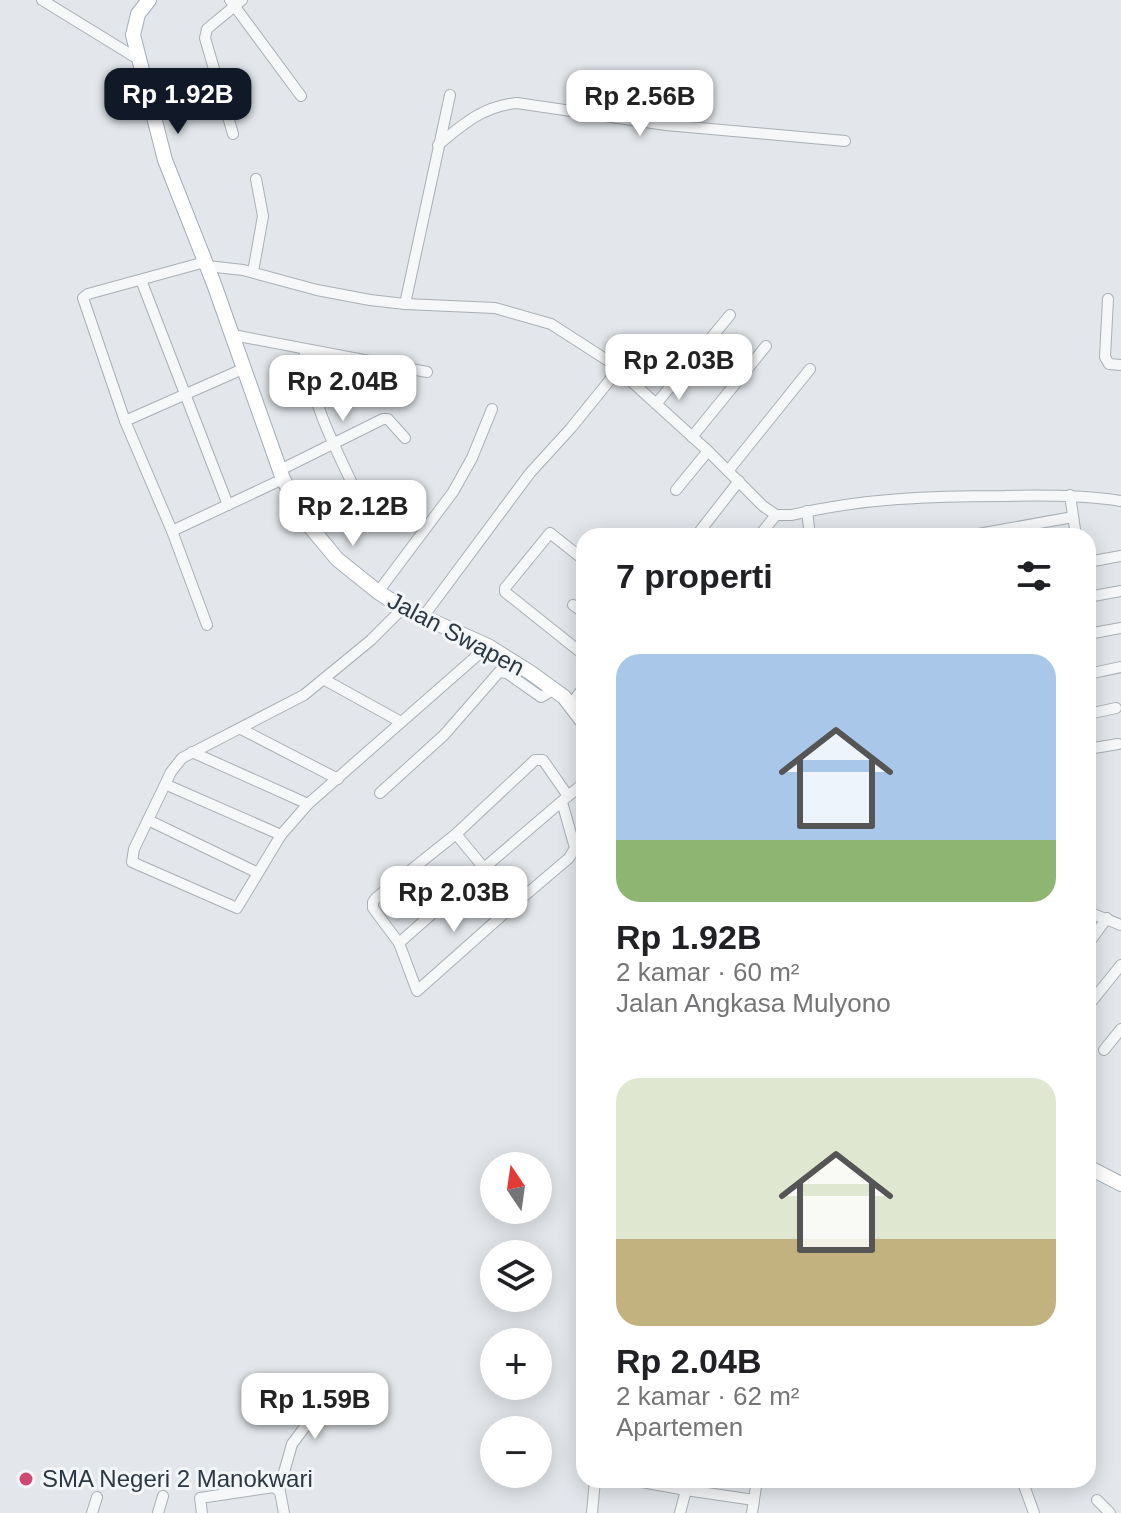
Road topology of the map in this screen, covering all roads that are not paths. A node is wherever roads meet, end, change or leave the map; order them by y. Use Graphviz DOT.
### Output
graph roads {
  1 [pos="42,0"];
  2 [pos="149,0"];
  3 [pos="235,2"];
  4 [pos="138,59"];
  5 [pos="450,95"];
  6 [pos="301,96"];
  7 [pos="233,134"];
  8 [pos="845,141"];
  9 [pos="438,145"];
  10 [pos="256,179"];
  11 [pos="206,264"];
  12 [pos="231,268"];
  13 [pos="253,272"];
  14 [pos="141,280"];
  15 [pos="214,284"];
  16 [pos="1108,299"];
  17 [pos="405,304"];
  18 [pos="730,315"];
  19 [pos="233,335"];
  20 [pos="766,346"];
  21 [pos="304,349"];
  22 [pos="1121,365"];
  23 [pos="245,368"];
  24 [pos="810,369"];
  25 [pos="618,370"];
  26 [pos="427,372"];
  27 [pos="184,395"];
  28 [pos="656,404"];
  29 [pos="492,409"];
  30 [pos="125,421"];
  31 [pos="692,437"];
  32 [pos="405,438"];
  33 [pos="334,444"];
  34 [pos="708,451"];
  35 [pos="728,471"];
  36 [pos="282,474"];
  37 [pos="739,481"];
  38 [pos="676,490"];
  39 [pos="1070,495"];
  40 [pos="1121,501"];
  41 [pos="361,502"];
  42 [pos="228,505"];
  43 [pos="807,511"];
  44 [pos="776,515"];
  45 [pos="1073,517"];
  46 [pos="702,528"];
  47 [pos="765,528"];
  48 [pos="809,528"];
  49 [pos="1012,528"];
  50 [pos="1075,528"];
  51 [pos="172,531"];
  52 [pos="576,554"];
  53 [pos="1121,556"];
  54 [pos="1096,561"];
  55 [pos="1121,591"];
  56 [pos="378,592"];
  57 [pos="1096,596"];
  58 [pos="573,605"];
  59 [pos="576,607"];
  60 [pos="403,608"];
  61 [pos="423,617"];
  62 [pos="207,625"];
  63 [pos="1121,628"];
  64 [pos="1096,633"];
  65 [pos="488,646"];
  66 [pos="576,649"];
  67 [pos="1121,667"];
  68 [pos="1096,672"];
  69 [pos="325,680"];
  70 [pos="555,689"];
  71 [pos="576,697"];
  72 [pos="571,704"];
  73 [pos="1116,708"];
  74 [pos="576,711"];
  75 [pos="1096,712"];
  76 [pos="401,722"];
  77 [pos="241,729"];
  78 [pos="1118,744"];
  79 [pos="1096,748"];
  80 [pos="192,752"];
  81 [pos="338,779"];
  82 [pos="167,785"];
  83 [pos="576,790"];
  84 [pos="380,793"];
  85 [pos="565,799"];
  86 [pos="308,804"];
  87 [pos="148,820"];
  88 [pos="456,834"];
  89 [pos="281,835"];
  90 [pos="484,868"];
  91 [pos="256,872"];
  92 [pos="516,903"];
  93 [pos="1096,915"];
  94 [pos="1107,918"];
  95 [pos="1121,925"];
  96 [pos="1096,933"];
  97 [pos="399,943"];
  98 [pos="1121,965"];
  99 [pos="1096,996"];
  100 [pos="1121,1029"];
  101 [pos="1104,1050"];
  102 [pos="1096,1171"];
  103 [pos="1121,1184"];
  104 [pos="337,1385"];
  105 [pos="594,1488"];
  106 [pos="685,1488"];
  107 [pos="700,1488"];
  108 [pos="756,1488"];
  109 [pos="1025,1488"];
  110 [pos="279,1490"];
  111 [pos="163,1496"];
  112 [pos="97,1497"];
  113 [pos="754,1500"];
  114 [pos="1097,1500"];
  115 [pos="92,1513"];
  116 [pos="158,1513"];
  117 [pos="202,1513"];
  118 [pos="284,1513"];
  119 [pos="592,1513"];
  120 [pos="680,1513"];
  121 [pos="752,1513"];
  122 [pos="1034,1513"];
  123 [pos="1110,1513"];
  1 -- 4 [label="street"];
  2 -- 4 [label="main road, Jalan Swapen"];
  3 -- 6 [label="street"];
  3 -- 7 [label="street"];
  4 -- 11 [label="main road, Jalan Swapen"];
  5 -- 9 [label="street"];
  8 -- 9 [label="street"];
  9 -- 17 [label="street"];
  10 -- 13 [label="street"];
  11 -- 12 [label="street"];
  11 -- 14 [label="street"];
  11 -- 15 [label="main road, Jalan Swapen"];
  12 -- 13 [label="street"];
  12 -- 15 [label="street"];
  13 -- 17 [label="street"];
  14 -- 27 [label="street"];
  14 -- 30 [label="street"];
  15 -- 19 [label="main road, Jalan Swapen"];
  16 -- 22 [label="street"];
  17 -- 25 [label="street"];
  18 -- 28 [label="street"];
  19 -- 21 [label="street"];
  19 -- 23 [label="main road, Jalan Swapen"];
  20 -- 31 [label="street"];
  21 -- 26 [label="street"];
  21 -- 33 [label="street"];
  23 -- 27 [label="street"];
  23 -- 36 [label="main road, Jalan Swapen"];
  24 -- 35 [label="street"];
  25 -- 28 [label="street"];
  25 -- 61 [label="street"];
  27 -- 30 [label="street"];
  27 -- 42 [label="street"];
  28 -- 31 [label="street"];
  29 -- 56 [label="street"];
  30 -- 51 [label="street"];
  31 -- 34 [label="street"];
  32 -- 33 [label="street"];
  33 -- 36 [label="street"];
  33 -- 41 [label="street"];
  34 -- 35 [label="street"];
  34 -- 38 [label="street"];
  35 -- 37 [label="street"];
  36 -- 42 [label="street"];
  36 -- 56 [label="main road, Jalan Swapen"];
  37 -- 44 [label="street"];
  37 -- 46 [label="street"];
  39 -- 40 [label="street"];
  39 -- 43 [label="street"];
  39 -- 45 [label="street"];
  42 -- 51 [label="street"];
  43 -- 44 [label="street"];
  43 -- 48 [label="street"];
  44 -- 47 [label="street"];
  45 -- 49 [label="street"];
  45 -- 50 [label="street"];
  51 -- 62 [label="street"];
  52 -- 66 [label="street"];
  53 -- 54 [label="street"];
  55 -- 57 [label="street"];
  56 -- 60 [label="main road, Jalan Swapen"];
  58 -- 59 [label="street"];
  60 -- 61 [label="main road, Jalan Swapen"];
  60 -- 69 [label="street"];
  61 -- 65 [label="main road, Jalan Swapen"];
  63 -- 64 [label="street"];
  65 -- 70 [label="main road, Jalan Swapen"];
  65 -- 76 [label="street"];
  67 -- 68 [label="street"];
  69 -- 76 [label="street"];
  69 -- 77 [label="street"];
  70 -- 72 [label="main road, Jalan Swapen"];
  70 -- 84 [label="street"];
  71 -- 72 [label="street"];
  72 -- 74 [label="main road, Jalan Swapen"];
  73 -- 75 [label="street"];
  76 -- 81 [label="street"];
  77 -- 80 [label="street"];
  77 -- 81 [label="street"];
  78 -- 79 [label="street"];
  80 -- 82 [label="street"];
  80 -- 86 [label="street"];
  81 -- 86 [label="street"];
  82 -- 87 [label="street"];
  82 -- 89 [label="street"];
  83 -- 85 [label="street"];
  85 -- 88 [label="street"];
  85 -- 90 [label="street"];
  85 -- 92 [label="street"];
  86 -- 89 [label="street"];
  87 -- 91 [label="street"];
  87 -- 91 [label="street"];
  88 -- 90 [label="street"];
  88 -- 97 [label="street"];
  89 -- 91 [label="street"];
  90 -- 92 [label="street"];
  90 -- 97 [label="street"];
  92 -- 97 [label="street"];
  93 -- 94 [label="street"];
  94 -- 95 [label="street"];
  94 -- 96 [label="street"];
  98 -- 99 [label="street"];
  100 -- 101 [label="street"];
  102 -- 103 [label="main road"];
  104 -- 110 [label="street"];
  105 -- 119 [label="street"];
  106 -- 120 [label="street"];
  107 -- 113 [label="street"];
  108 -- 113 [label="street"];
  109 -- 122 [label="street"];
  110 -- 117 [label="street"];
  110 -- 118 [label="street"];
  111 -- 116 [label="street"];
  112 -- 115 [label="street"];
  113 -- 121 [label="street"];
  114 -- 123 [label="street"];
}
